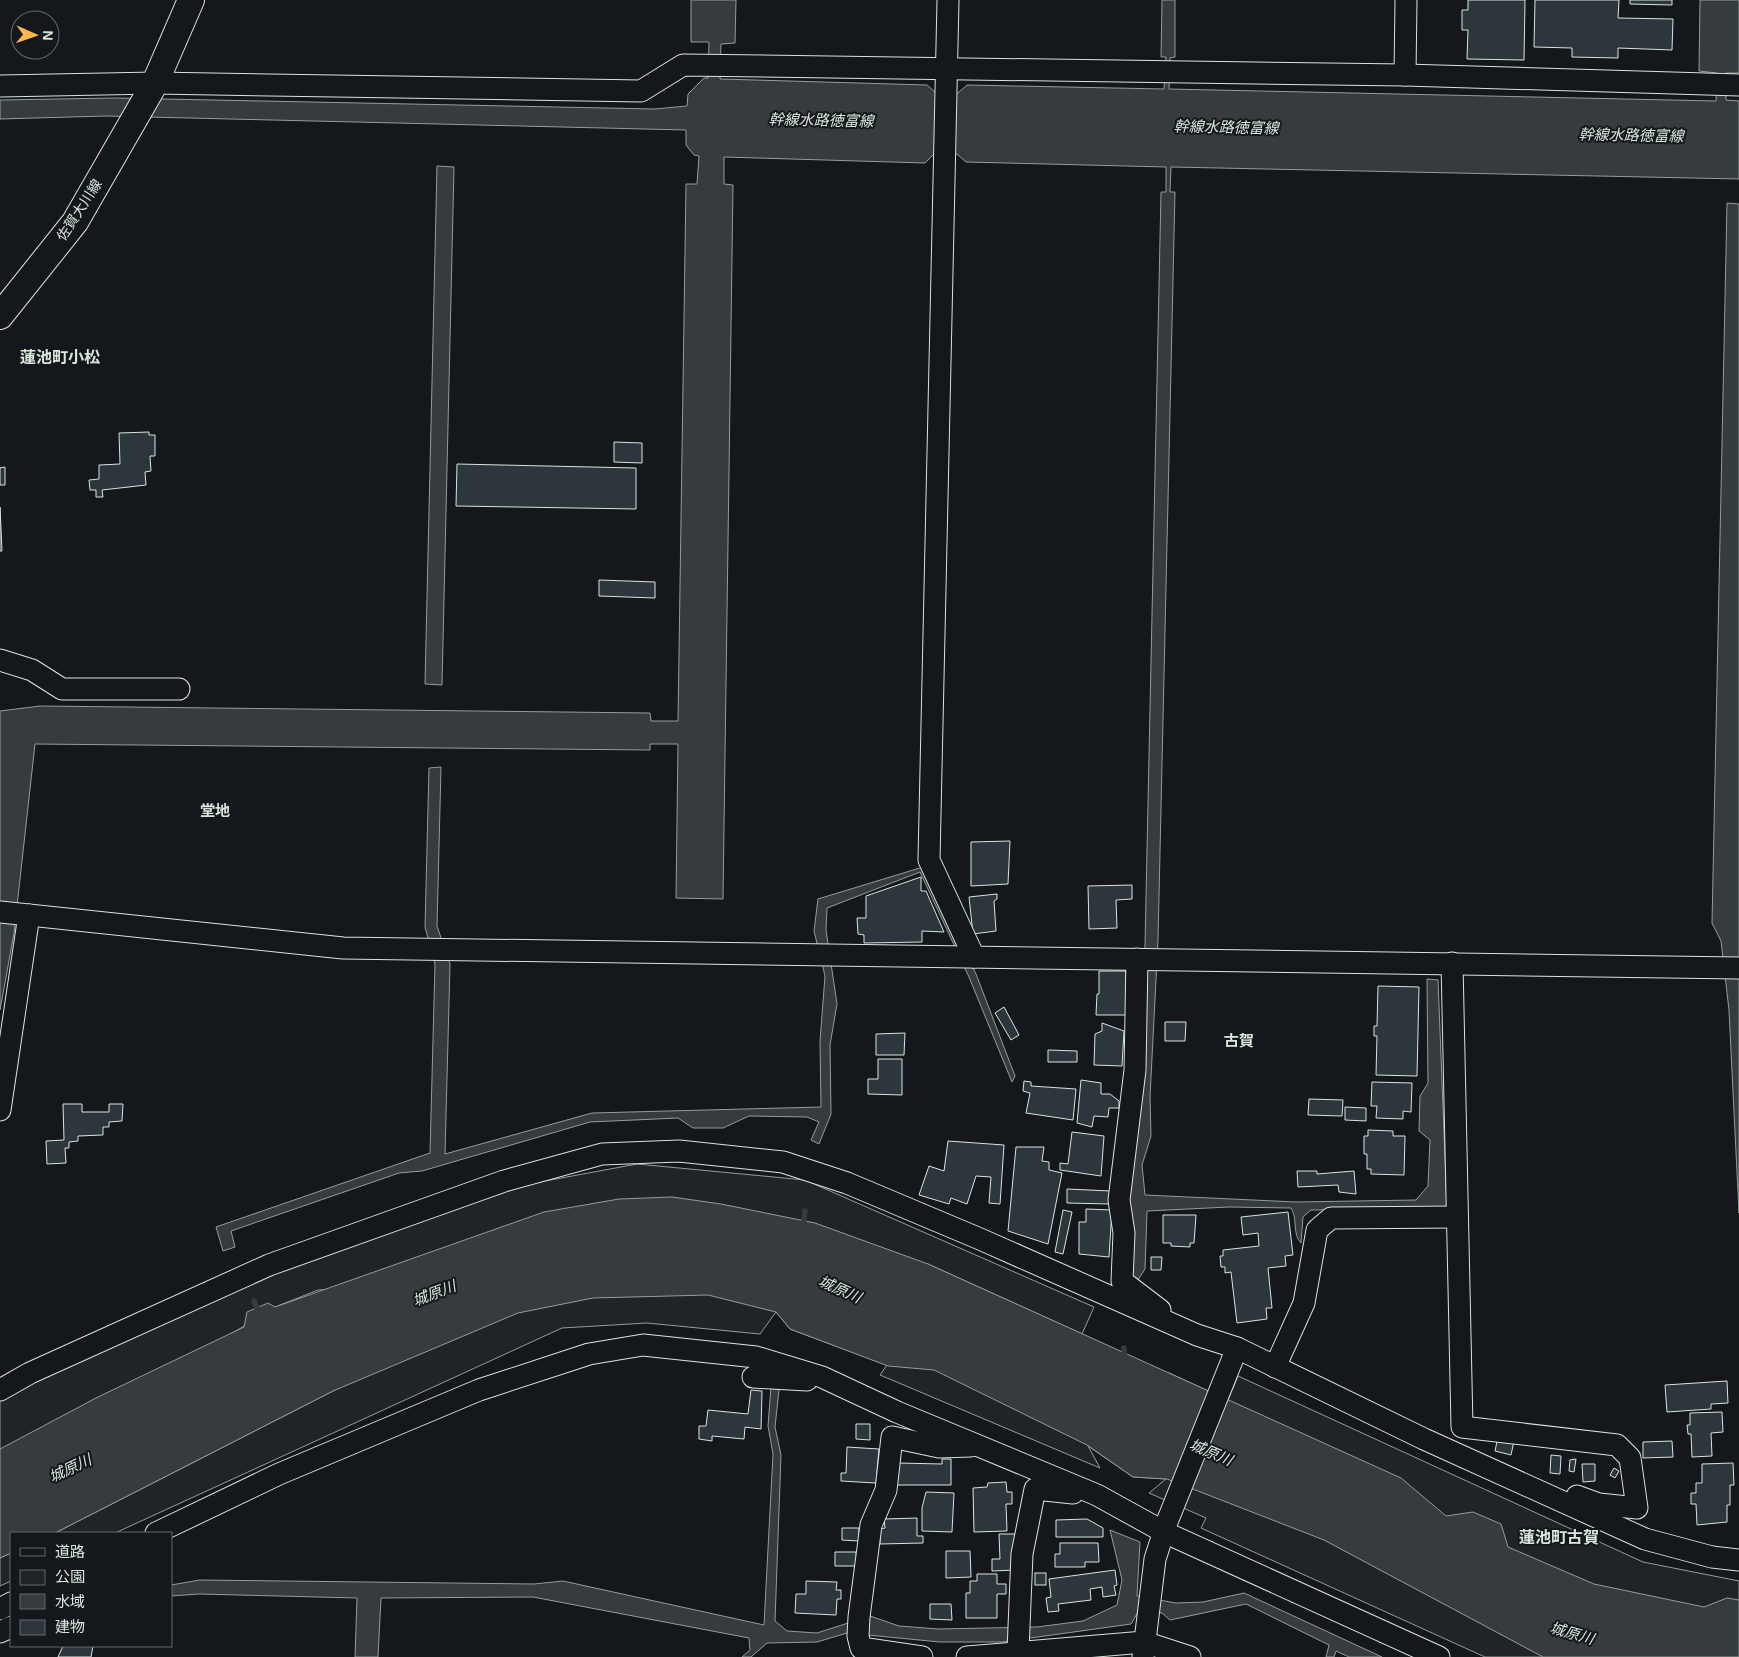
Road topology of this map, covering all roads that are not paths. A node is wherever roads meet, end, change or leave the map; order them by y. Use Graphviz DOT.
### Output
graph roads {
  1 [pos="191,0"];
  2 [pos="948,0"];
  3 [pos="1406,0"];
  4 [pos="1405,75"];
  5 [pos="948,76"];
  6 [pos="155,83"];
  7 [pos="1728,85"];
  8 [pos="0,86"];
  9 [pos="0,316"];
  10 [pos="0,660"];
  11 [pos="179,689"];
  12 [pos="16,914"];
  13 [pos="967,957"];
  14 [pos="1140,959"];
  15 [pos="1452,963"];
  16 [pos="1730,968"];
  17 [pos="0,1110"];
  18 [pos="1457,1217"];
  19 [pos="1197,1335"];
  20 [pos="1236,1353"];
  21 [pos="1275,1367"];
  22 [pos="753,1377"];
  23 [pos="822,1377"];
  24 [pos="0,1390"];
  25 [pos="978,1446"];
  26 [pos="1540,1492"];
  27 [pos="1096,1495"];
  28 [pos="1165,1527"];
  29 [pos="158,1532"];
  30 [pos="1739,1560"];
  31 [pos="1018,1648"];
  32 [pos="1144,1649"];
  33 [pos="922,1657"];
  34 [pos="966,1657"];
  35 [pos="1190,1657"];
  36 [pos="1440,1657"];
  1 -- 6 [label="main road"];
  2 -- 5 [label="street"];
  3 -- 4 [label="street"];
  4 -- 5 [label="street"];
  4 -- 7 [label="street"];
  5 -- 6 [label="street"];
  5 -- 13 [label="street"];
  6 -- 8 [label="street"];
  6 -- 9 [label="main road, 佐賀大川線"];
  10 -- 11 [label="street"];
  12 -- 13 [label="street"];
  12 -- 17 [label="street"];
  13 -- 14 [label="street"];
  14 -- 15 [label="street"];
  14 -- 19 [label="street"];
  15 -- 16 [label="street"];
  15 -- 18 [label="street"];
  18 -- 21 [label="street"];
  18 -- 26 [label="street"];
  19 -- 20 [label="street"];
  19 -- 24 [label="street"];
  20 -- 21 [label="street"];
  20 -- 28 [label="street"];
  21 -- 26 [label="street"];
  22 -- 23 [label="street"];
  23 -- 25 [label="street"];
  23 -- 29 [label="street"];
  25 -- 27 [label="street"];
  25 -- 33 [label="street"];
  26 -- 30 [label="street"];
  27 -- 28 [label="street"];
  27 -- 31 [label="street"];
  28 -- 32 [label="street"];
  28 -- 36 [label="street"];
  31 -- 32 [label="street"];
  31 -- 34 [label="street"];
  32 -- 35 [label="street"];
}
